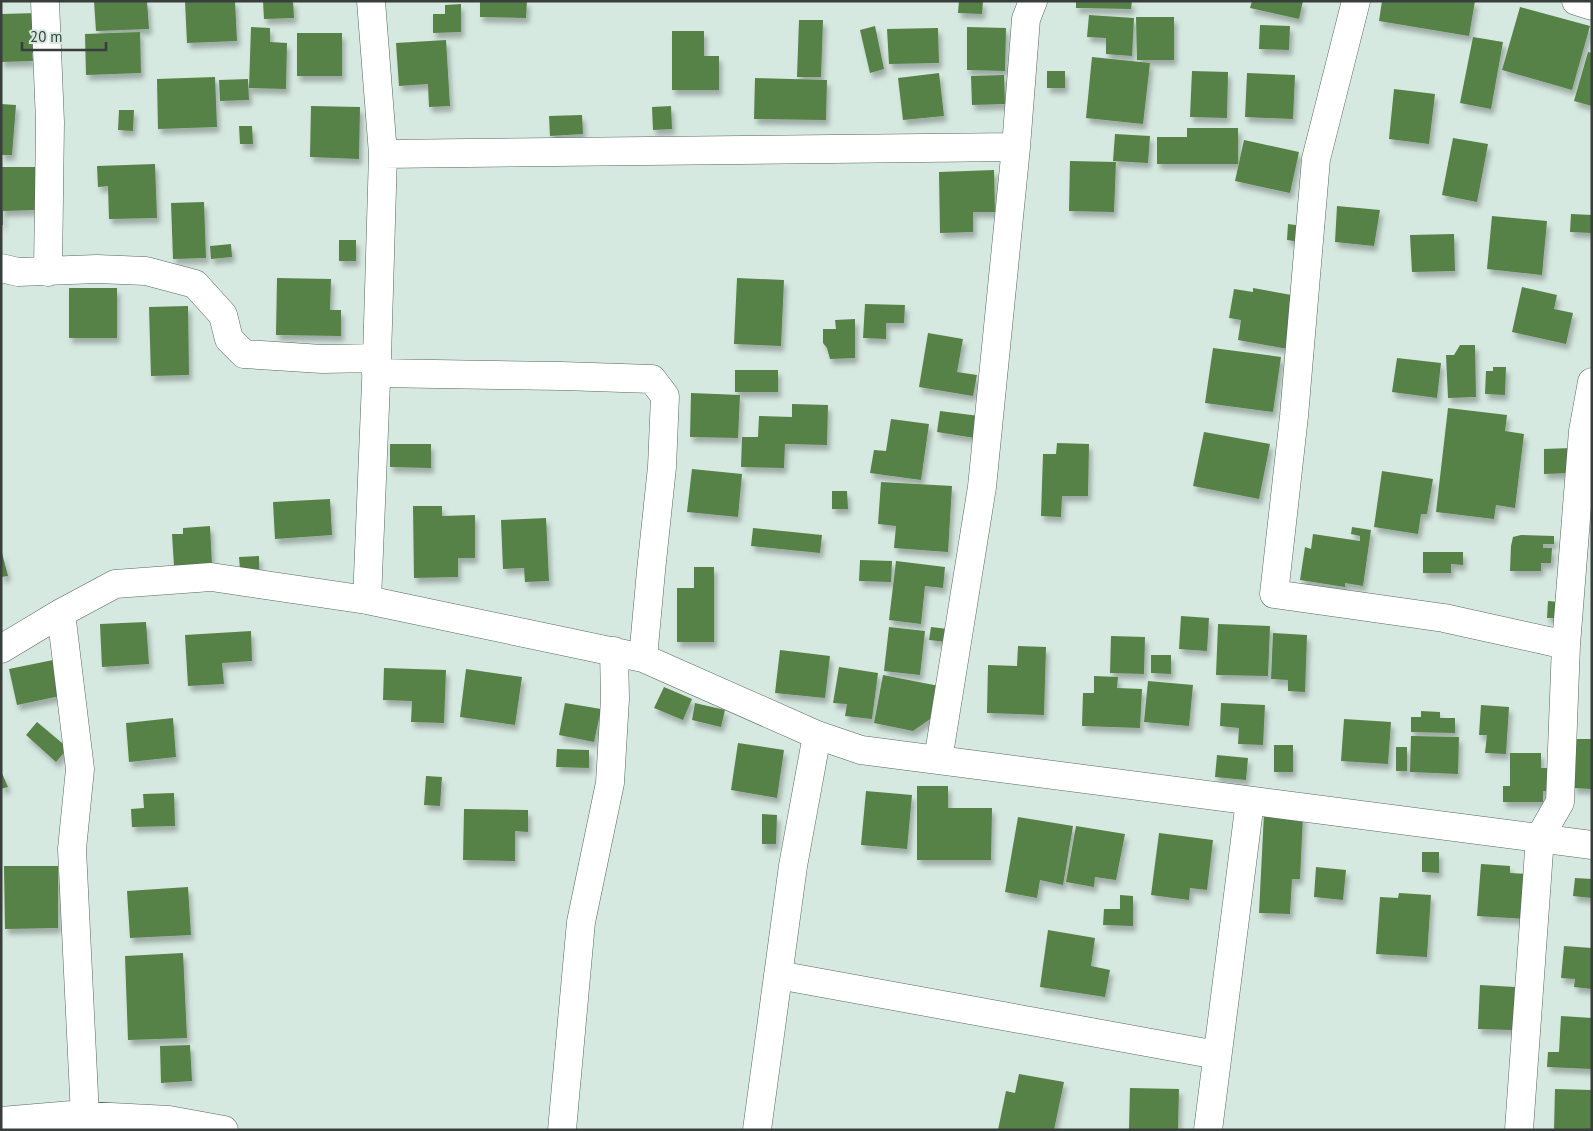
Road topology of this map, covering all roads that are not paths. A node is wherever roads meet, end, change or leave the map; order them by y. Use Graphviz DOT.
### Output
graph roads {
  1 [pos="45,1"];
  2 [pos="371,1"];
  3 [pos="1033,1"];
  4 [pos="1356,1"];
  5 [pos="1576,1"];
  6 [pos="1592,6"];
  7 [pos="1016,147"];
  8 [pos="383,154"];
  9 [pos="1,268"];
  10 [pos="48,272"];
  11 [pos="377,366"];
  12 [pos="1592,382"];
  13 [pos="367,600"];
  14 [pos="60,613"];
  15 [pos="1566,645"];
  16 [pos="1,649"];
  17 [pos="614,651"];
  18 [pos="643,658"];
  19 [pos="817,735"];
  20 [pos="938,760"];
  21 [pos="1250,801"];
  22 [pos="1540,837"];
  23 [pos="1592,845"];
  24 [pos="778,975"];
  25 [pos="1218,1055"];
  26 [pos="84,1116"];
  27 [pos="1,1121"];
  28 [pos="224,1130"];
  29 [pos="562,1130"];
  30 [pos="757,1130"];
  31 [pos="1208,1130"];
  32 [pos="1519,1130"];
  1 -- 10 [label="street"];
  2 -- 8 [label="street"];
  3 -- 7 [label="street"];
  4 -- 15 [label="street"];
  5 -- 6 [label="street"];
  7 -- 8 [label="street"];
  7 -- 20 [label="street"];
  8 -- 11 [label="street"];
  9 -- 10 [label="street"];
  10 -- 11 [label="street"];
  11 -- 13 [label="street"];
  11 -- 18 [label="street"];
  12 -- 15 [label="street"];
  13 -- 14 [label="street"];
  13 -- 17 [label="street"];
  14 -- 16 [label="street"];
  14 -- 26 [label="street"];
  15 -- 22 [label="street"];
  17 -- 18 [label="street"];
  17 -- 29 [label="street"];
  18 -- 19 [label="street"];
  19 -- 20 [label="street"];
  19 -- 24 [label="street"];
  20 -- 21 [label="street"];
  21 -- 22 [label="street"];
  21 -- 25 [label="street"];
  22 -- 23 [label="street"];
  22 -- 32 [label="street"];
  24 -- 25 [label="street"];
  24 -- 30 [label="street"];
  25 -- 31 [label="street"];
  26 -- 27 [label="street"];
  26 -- 28 [label="street"];
}
